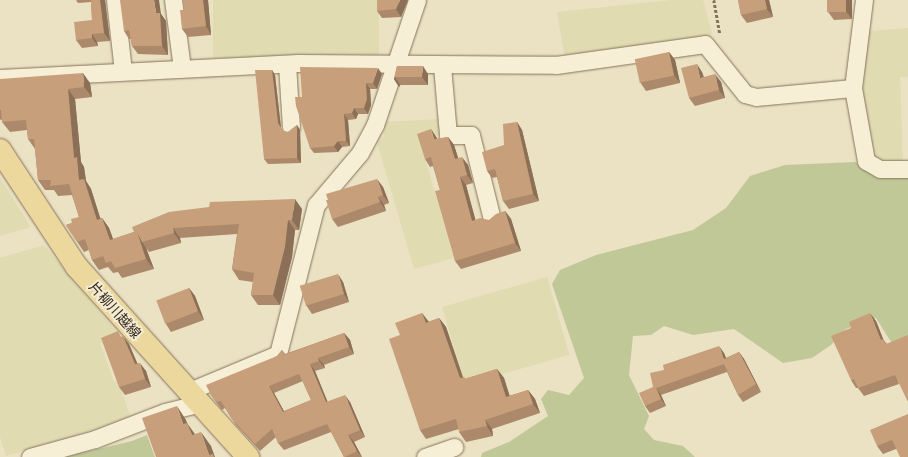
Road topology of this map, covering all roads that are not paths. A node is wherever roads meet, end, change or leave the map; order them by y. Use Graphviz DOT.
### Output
graph roads {
  1 [pos="115,0"];
  2 [pos="173,0"];
  3 [pos="417,0"];
  4 [pos="864,0"];
  5 [pos="286,64"];
  6 [pos="396,65"];
  7 [pos="442,66"];
  8 [pos="182,68"];
  9 [pos="123,71"];
  10 [pos="0,78"];
  11 [pos="853,88"];
  12 [pos="291,127"];
  13 [pos="0,150"];
  14 [pos="908,169"];
  15 [pos="492,219"];
  16 [pos="192,398"];
  17 [pos="454,447"];
  18 [pos="30,457"];
  19 [pos="248,457"];
  20 [pos="426,457"];
  1 -- 9 [label="street"];
  2 -- 8 [label="street"];
  3 -- 6 [label="street"];
  4 -- 11 [label="street"];
  5 -- 6 [label="street"];
  5 -- 8 [label="street"];
  5 -- 12 [label="street"];
  6 -- 7 [label="street"];
  6 -- 16 [label="street"];
  7 -- 11 [label="street"];
  7 -- 15 [label="street"];
  8 -- 9 [label="street"];
  9 -- 10 [label="street"];
  11 -- 14 [label="street"];
  13 -- 16 [label="main road, 片柳川越線"];
  16 -- 18 [label="street"];
  16 -- 19 [label="main road, 片柳川越線"];
  17 -- 20 [label="street"];
}
